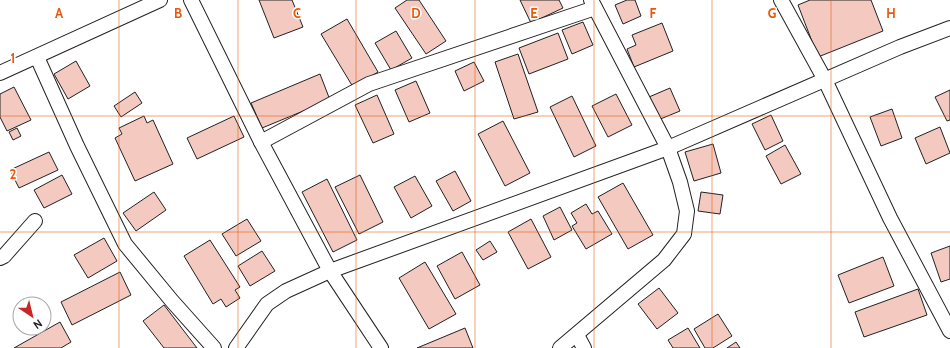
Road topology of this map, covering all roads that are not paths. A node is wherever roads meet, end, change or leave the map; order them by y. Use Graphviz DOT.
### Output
graph roads {
  1 [pos="160,0"];
  2 [pos="191,0"];
  3 [pos="781,0"];
  4 [pos="593,4"];
  5 [pos="950,28"];
  6 [pos="37,57"];
  7 [pos="0,73"];
  8 [pos="825,80"];
  9 [pos="261,142"];
  10 [pos="668,148"];
  11 [pos="35,222"];
  12 [pos="0,258"];
  13 [pos="330,271"];
  14 [pos="950,331"];
  15 [pos="577,335"];
  16 [pos="214,348"];
  17 [pos="236,348"];
  18 [pos="381,348"];
  19 [pos="560,348"];
  20 [pos="584,348"];
  1 -- 6 [label="street"];
  2 -- 9 [label="street"];
  3 -- 8 [label="street"];
  4 -- 9 [label="street"];
  4 -- 10 [label="street"];
  5 -- 8 [label="street"];
  6 -- 7 [label="street"];
  6 -- 16 [label="street"];
  8 -- 10 [label="street"];
  8 -- 14 [label="street"];
  9 -- 13 [label="street"];
  10 -- 13 [label="street"];
  10 -- 15 [label="street"];
  11 -- 12 [label="street"];
  13 -- 17 [label="street"];
  13 -- 18 [label="street"];
  15 -- 19 [label="street"];
  15 -- 20 [label="street"];
}
